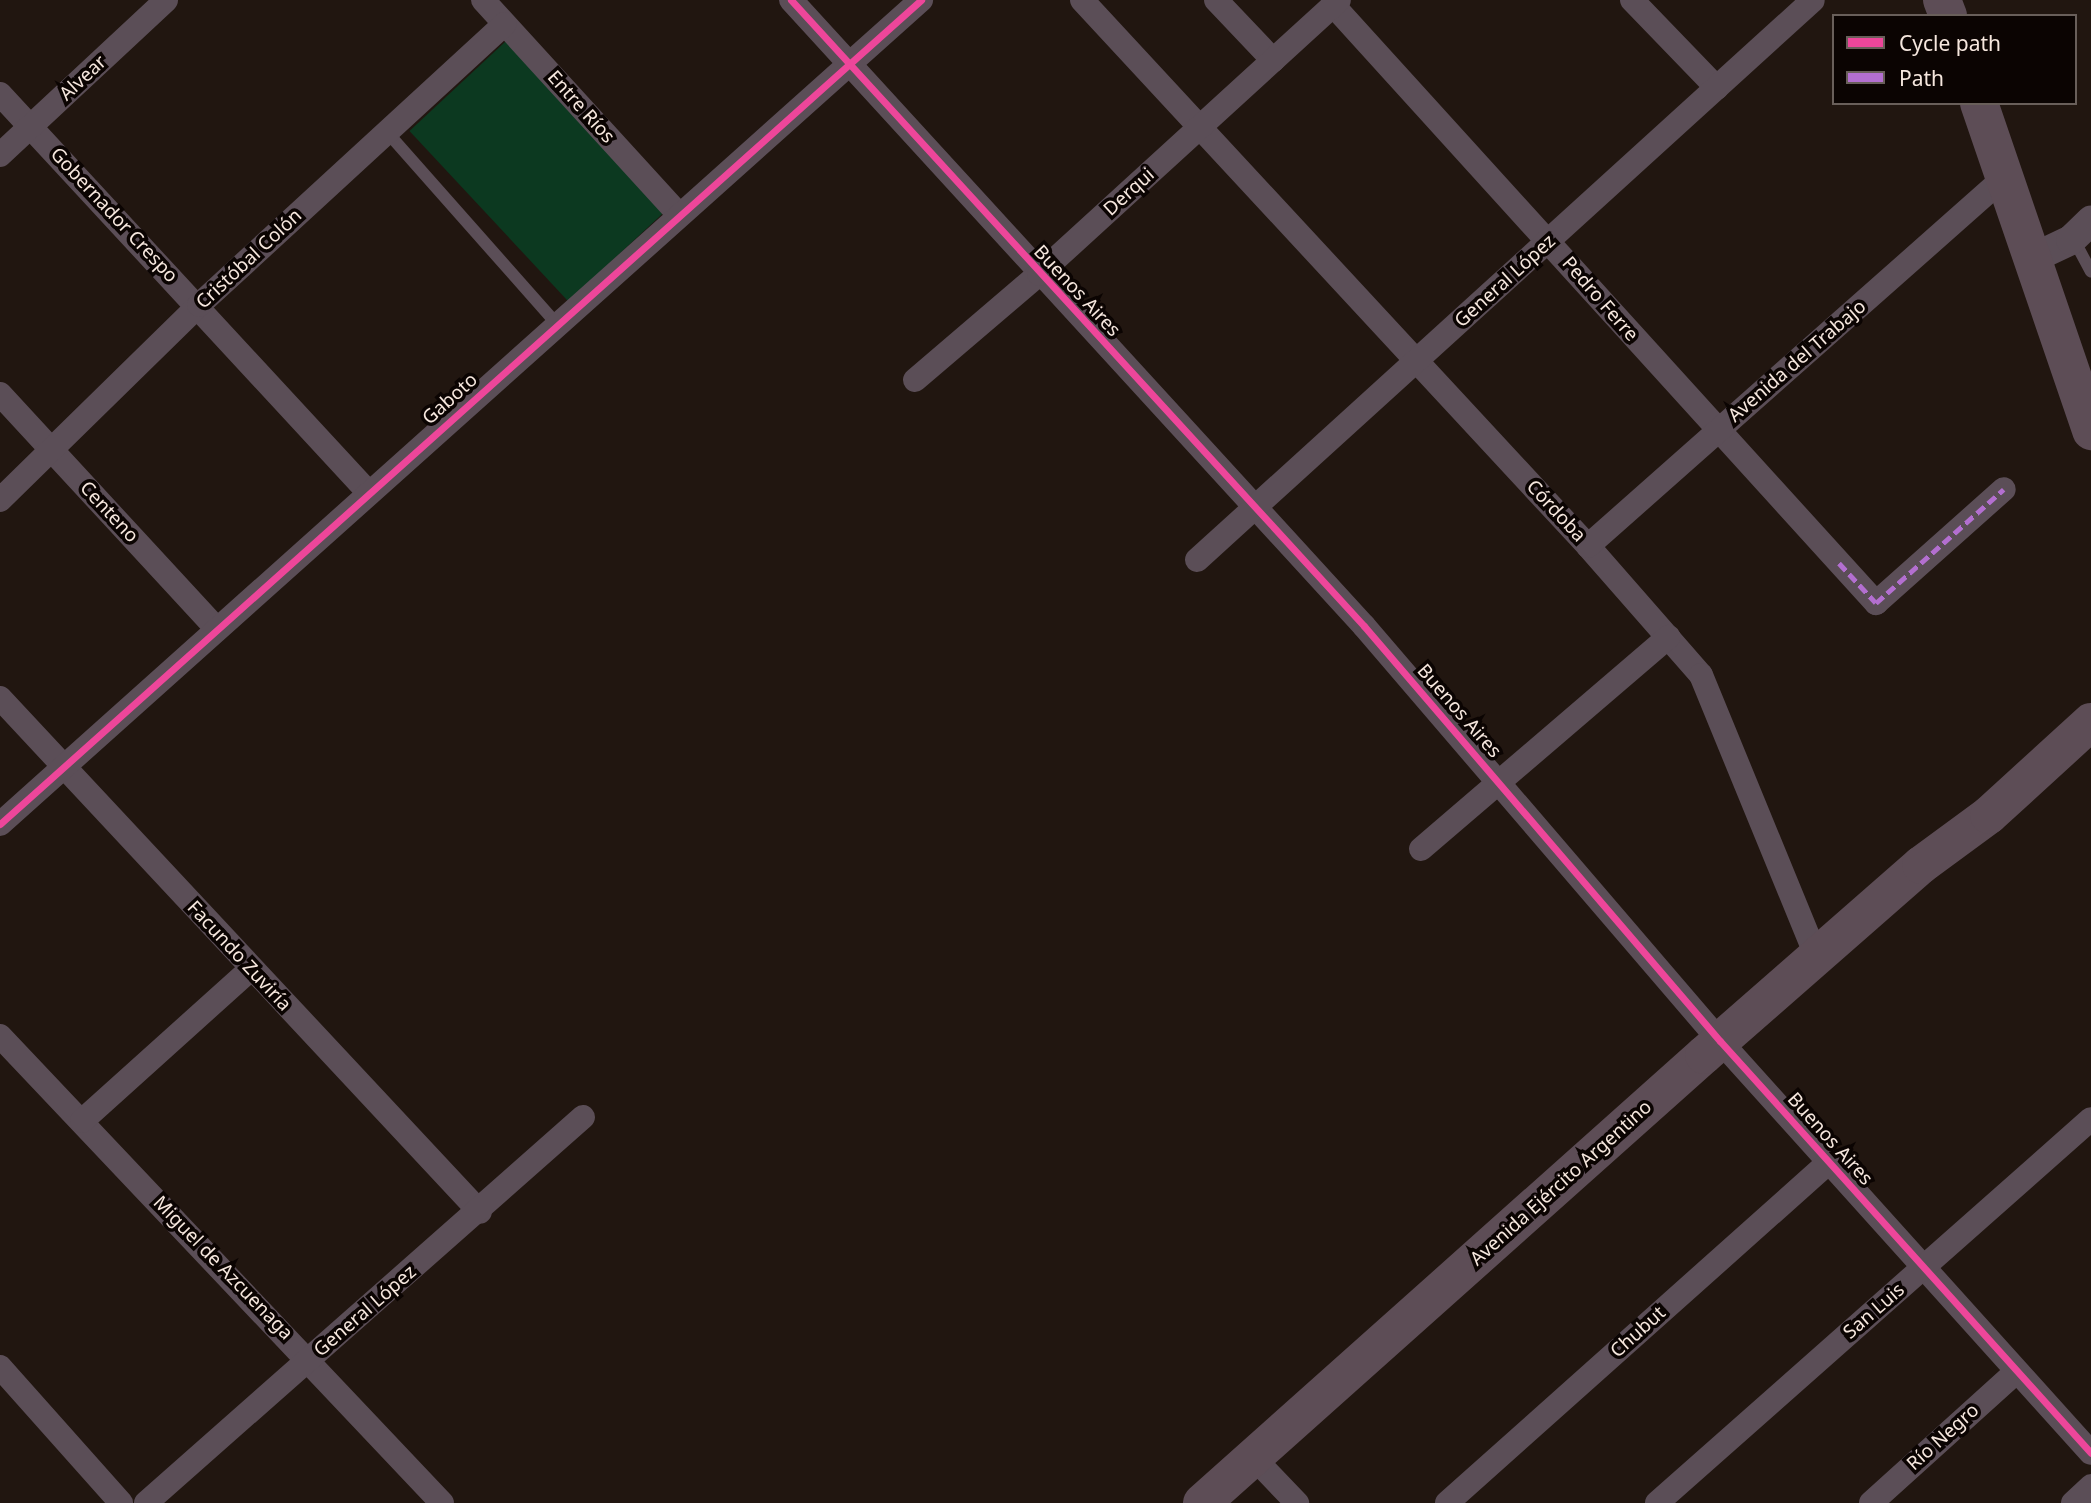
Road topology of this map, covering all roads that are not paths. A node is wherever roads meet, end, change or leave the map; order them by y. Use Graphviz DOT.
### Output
graph roads {
  1 [pos="166,0"];
  2 [pos="483,0"];
  3 [pos="791,0"];
  4 [pos="921,0"];
  5 [pos="1082,0"];
  6 [pos="1216,0"];
  7 [pos="1632,0"];
  8 [pos="1813,0"];
  9 [pos="1336,2"];
  10 [pos="505,24"];
  11 [pos="1273,60"];
  12 [pos="847,64"];
  13 [pos="1717,88"];
  14 [pos="0,94"];
  15 [pos="1980,105"];
  16 [pos="31,127"];
  17 [pos="1198,129"];
  18 [pos="387,132"];
  19 [pos="0,155"];
  20 [pos="2006,177"];
  21 [pos="679,215"];
  22 [pos="2082,229"];
  23 [pos="1549,242"];
  24 [pos="2033,258"];
  25 [pos="2091,272"];
  26 [pos="1039,274"];
  27 [pos="199,305"];
  28 [pos="557,324"];
  29 [pos="1416,360"];
  30 [pos="915,380"];
  31 [pos="0,394"];
  32 [pos="2089,416"];
  33 [pos="1717,432"];
  34 [pos="51,450"];
  35 [pos="2004,489"];
  36 [pos="369,493"];
  37 [pos="0,500"];
  38 [pos="1256,506"];
  39 [pos="1588,546"];
  40 [pos="1197,560"];
  41 [pos="217,629"];
  42 [pos="1668,637"];
  43 [pos="2091,696"];
  44 [pos="0,698"];
  45 [pos="2091,722"];
  46 [pos="62,768"];
  47 [pos="1500,783"];
  48 [pos="0,824"];
  49 [pos="1421,849"];
  50 [pos="1921,865"];
  51 [pos="1817,958"];
  52 [pos="251,969"];
  53 [pos="0,1036"];
  54 [pos="1720,1041"];
  55 [pos="583,1117"];
  56 [pos="2091,1119"];
  57 [pos="82,1121"];
  58 [pos="1829,1162"];
  59 [pos="481,1212"];
  60 [pos="1923,1267"];
  61 [pos="310,1359"];
  62 [pos="0,1367"];
  63 [pos="2016,1372"];
  64 [pos="2091,1453"];
  65 [pos="1253,1457"];
  66 [pos="2091,1486"];
  67 [pos="121,1503"];
  68 [pos="146,1503"];
  69 [pos="442,1503"];
  70 [pos="1202,1503"];
  71 [pos="1297,1503"];
  72 [pos="1447,1503"];
  73 [pos="1657,1503"];
  74 [pos="1871,1503"];
  75 [pos="2073,1503"];
  1 -- 16 [label="street, Alvear"];
  2 -- 10 [label="street, Entre Ríos"];
  3 -- 12 [label="street, Buenos Aires"];
  4 -- 12 [label="street, Gaboto"];
  5 -- 17 [label="street, Córdoba"];
  6 -- 11 [label="street"];
  7 -- 13 [label="street"];
  8 -- 13 [label="street, General López"];
  9 -- 11 [label="street, Derqui"];
  9 -- 23 [label="street, Pedro Ferre"];
  10 -- 18 [label="street, Cristóbal Colón"];
  10 -- 21 [label="street, Entre Ríos"];
  11 -- 17 [label="street, Derqui"];
  12 -- 21 [label="street, Gaboto"];
  12 -- 26 [label="street, Buenos Aires"];
  13 -- 23 [label="street, General López"];
  14 -- 16 [label="street, Gobernador Crespo"];
  15 -- 20 [label="main road"];
  16 -- 19 [label="street, Alvear"];
  16 -- 27 [label="street, Gobernador Crespo"];
  17 -- 26 [label="street, Derqui"];
  17 -- 29 [label="street, Córdoba"];
  18 -- 27 [label="street, Cristóbal Colón"];
  18 -- 28 [label="lane"];
  20 -- 24 [label="main road"];
  20 -- 33 [label="street, Avenida del Trabajo"];
  21 -- 28 [label="street, Gaboto"];
  22 -- 24 [label="street"];
  22 -- 25 [label="lane"];
  23 -- 29 [label="street, General López"];
  23 -- 33 [label="street, Pedro Ferre"];
  24 -- 32 [label="main road"];
  26 -- 30 [label="street, Derqui"];
  26 -- 38 [label="street, Buenos Aires"];
  27 -- 34 [label="street, Cristóbal Colón"];
  27 -- 36 [label="street, Gobernador Crespo"];
  28 -- 36 [label="street, Gaboto"];
  29 -- 38 [label="street, General López"];
  29 -- 39 [label="street, Córdoba"];
  31 -- 34 [label="street, Centeno"];
  33 -- 35 [label="street, Pedro Ferre"];
  33 -- 39 [label="street, Avenida del Trabajo"];
  34 -- 37 [label="street, Cristóbal Colón"];
  34 -- 41 [label="street, Centeno"];
  36 -- 41 [label="street, Gaboto"];
  38 -- 40 [label="street, General López"];
  38 -- 47 [label="street, Buenos Aires"];
  39 -- 42 [label="street, Córdoba"];
  41 -- 46 [label="street, Gaboto"];
  42 -- 47 [label="street"];
  42 -- 51 [label="street, Córdoba"];
  43 -- 50 [label="main road, Avenida Ejército Argentino"];
  44 -- 46 [label="street, Facundo Zuviría"];
  45 -- 50 [label="main road, Avenida Ejército Argentino"];
  46 -- 48 [label="street, Gaboto"];
  46 -- 52 [label="street, Facundo Zuviría"];
  47 -- 49 [label="street"];
  47 -- 54 [label="street, Buenos Aires"];
  50 -- 51 [label="main road, Avenida Ejército Argentino"];
  51 -- 54 [label="main road, Avenida Ejército Argentino"];
  52 -- 57 [label="street"];
  52 -- 59 [label="street, Facundo Zuviría"];
  53 -- 57 [label="street, Miguel de Azcuenaga"];
  54 -- 58 [label="street, Buenos Aires"];
  54 -- 65 [label="main road, Avenida Ejército Argentino"];
  55 -- 59 [label="street, General López"];
  56 -- 60 [label="street, San Luis"];
  57 -- 61 [label="street, Miguel de Azcuenaga"];
  58 -- 60 [label="street, Buenos Aires"];
  58 -- 72 [label="street, Chubut"];
  59 -- 61 [label="street, General López"];
  60 -- 63 [label="street, Buenos Aires"];
  60 -- 73 [label="street, San Luis"];
  61 -- 68 [label="street, General López"];
  61 -- 69 [label="street, Miguel de Azcuenaga"];
  62 -- 67 [label="street"];
  63 -- 64 [label="street, Buenos Aires"];
  63 -- 74 [label="street, Río Negro"];
  65 -- 70 [label="main road, Avenida Ejército Argentino"];
  65 -- 71 [label="street"];
  66 -- 75 [label="street"];
}
